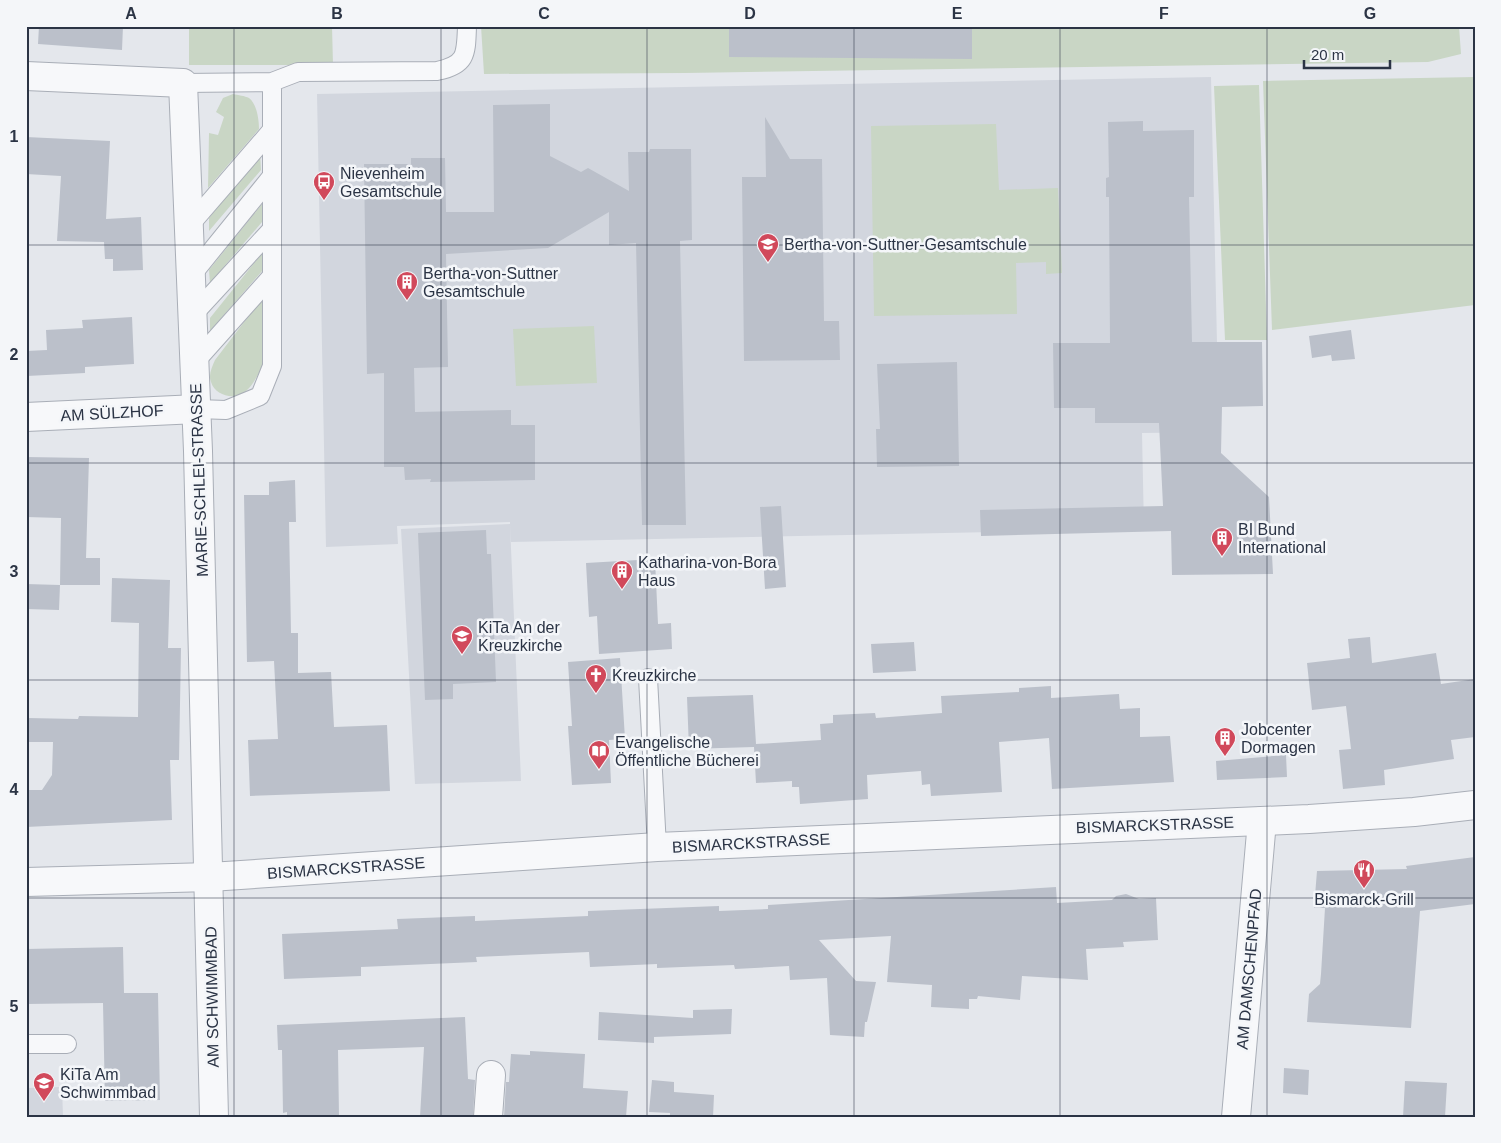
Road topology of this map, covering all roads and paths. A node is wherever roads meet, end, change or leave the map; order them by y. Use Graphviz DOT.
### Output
graph roads {
  1 [pos="467,26"];
  2 [pos="26,76"];
  3 [pos="272,82"];
  4 [pos="183,83"];
  5 [pos="271,131"];
  6 [pos="272,176"];
  7 [pos="189,226"];
  8 [pos="272,229"];
  9 [pos="191,276"];
  10 [pos="271,277"];
  11 [pos="192,316"];
  12 [pos="195,362"];
  13 [pos="197,409"];
  14 [pos="26,418"];
  15 [pos="648,678"];
  16 [pos="1475,805"];
  17 [pos="1262,821"];
  18 [pos="656,847"];
  19 [pos="210,877"];
  20 [pos="26,882"];
  21 [pos="26,1044"];
  22 [pos="67,1044"];
  23 [pos="491,1075"];
  24 [pos="214,1117"];
  25 [pos="488,1117"];
  26 [pos="1236,1117"];
  1 -- 3 [label="lane"];
  2 -- 4 [label="street"];
  3 -- 4 [label="lane"];
  3 -- 5 [label="lane"];
  4 -- 7 [label="street, MARIE-SCHLEI-STRASSE"];
  5 -- 6 [label="lane"];
  5 -- 7 [label="lane"];
  6 -- 8 [label="lane"];
  6 -- 9 [label="lane"];
  7 -- 9 [label="street, MARIE-SCHLEI-STRASSE"];
  8 -- 10 [label="lane"];
  8 -- 11 [label="lane"];
  9 -- 11 [label="street, MARIE-SCHLEI-STRASSE"];
  10 -- 12 [label="lane"];
  10 -- 13 [label="lane"];
  11 -- 12 [label="street, MARIE-SCHLEI-STRASSE"];
  12 -- 13 [label="street, MARIE-SCHLEI-STRASSE"];
  13 -- 14 [label="street, AM SÜLZHOF"];
  13 -- 19 [label="street, MARIE-SCHLEI-STRASSE"];
  15 -- 18 [label="lane"];
  16 -- 17 [label="street, BISMARCKSTRASSE"];
  17 -- 18 [label="street, BISMARCKSTRASSE"];
  17 -- 26 [label="street, AM DAMSCHENPFAD"];
  18 -- 19 [label="street, BISMARCKSTRASSE"];
  19 -- 20 [label="street, BISMARCKSTRASSE"];
  19 -- 24 [label="street, AM SCHWIMMBAD"];
  21 -- 22 [label="lane"];
  23 -- 25 [label="street"];
}
